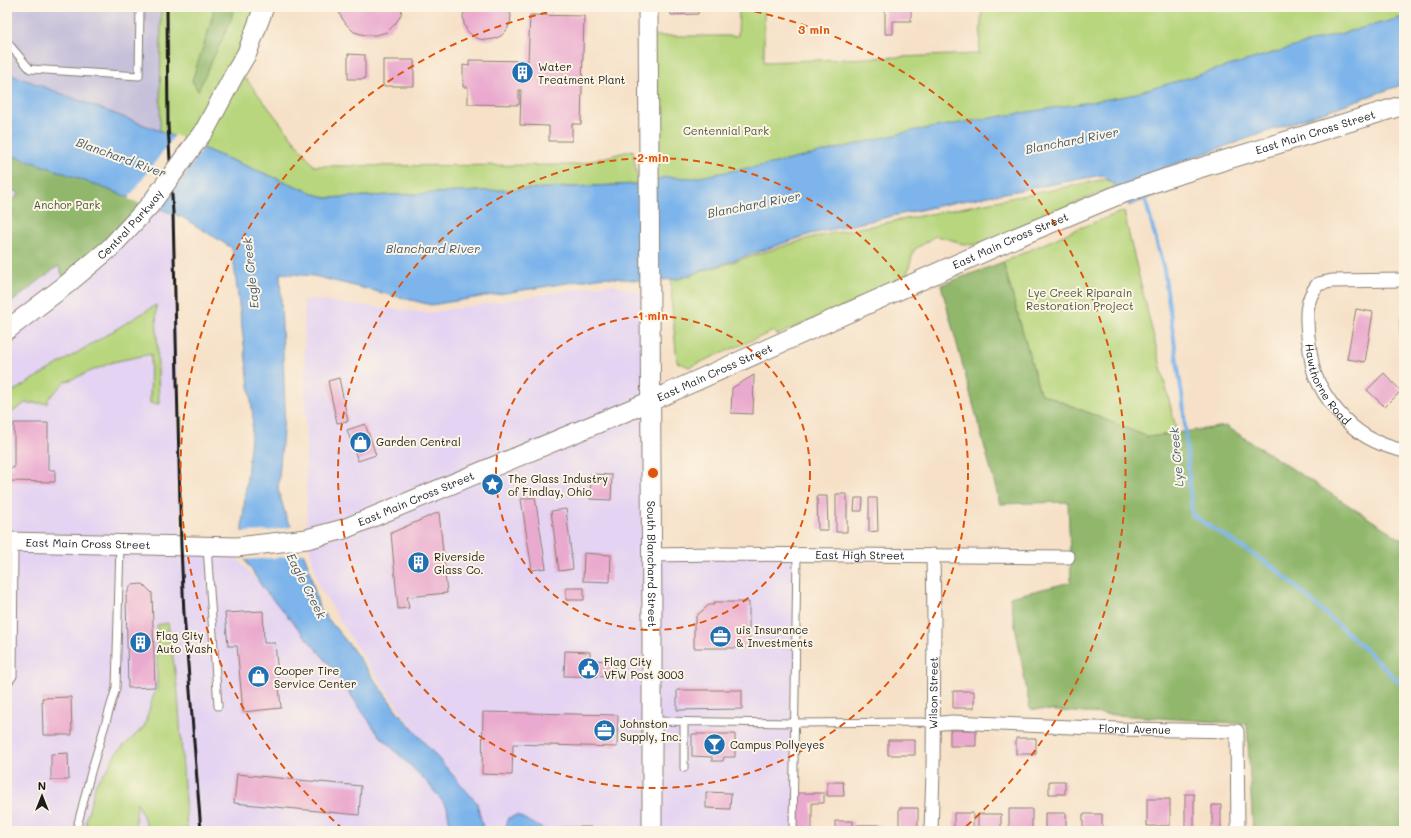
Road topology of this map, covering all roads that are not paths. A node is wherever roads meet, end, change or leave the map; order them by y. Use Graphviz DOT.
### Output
graph roads {
  1 [pos="140,7"];
  2 [pos="264,7"];
  3 [pos="648,7"];
  4 [pos="7,42"];
  5 [pos="1404,105"];
  6 [pos="1404,280"];
  7 [pos="7,330"];
  8 [pos="651,401"];
  9 [pos="1404,451"];
  10 [pos="10,542"];
  11 [pos="120,544"];
  12 [pos="207,546"];
  13 [pos="797,554"];
  14 [pos="652,555"];
  15 [pos="933,555"];
  16 [pos="1068,557"];
  17 [pos="7,684"];
  18 [pos="218,706"];
  19 [pos="652,721"];
  20 [pos="684,722"];
  21 [pos="795,723"];
  22 [pos="932,724"];
  23 [pos="684,768"];
  24 [pos="76,831"];
  25 [pos="652,831"];
  26 [pos="793,831"];
  27 [pos="931,831"];
  28 [pos="1238,831"];
  1 -- 4 [label="lane"];
  2 -- 7 [label="main road, Central Parkway, bridge"];
  3 -- 8 [label="main road, South Blanchard Street"];
  5 -- 8 [label="main road, East Main Cross Street"];
  6 -- 9 [label="street, Hawthorne Road"];
  8 -- 12 [label="main road, East Main Cross Street"];
  8 -- 14 [label="main road, South Blanchard Street"];
  10 -- 11 [label="main road, East Main Cross Street"];
  10 -- 17 [label="lane"];
  11 -- 12 [label="main road, East Main Cross Street"];
  11 -- 24 [label="lane"];
  12 -- 18 [label="lane"];
  13 -- 14 [label="street, East High Street"];
  13 -- 15 [label="street, East High Street"];
  13 -- 21 [label="lane"];
  14 -- 19 [label="main road, South Blanchard Street"];
  15 -- 16 [label="street, East High Street"];
  15 -- 22 [label="street, Wilson Street"];
  19 -- 20 [label="lane"];
  19 -- 25 [label="main road, South Blanchard Street"];
  20 -- 21 [label="lane"];
  20 -- 23 [label="lane"];
  21 -- 22 [label="lane"];
  21 -- 26 [label="lane"];
  22 -- 27 [label="street, Wilson Street"];
  22 -- 28 [label="street, Floral Avenue"];
}
